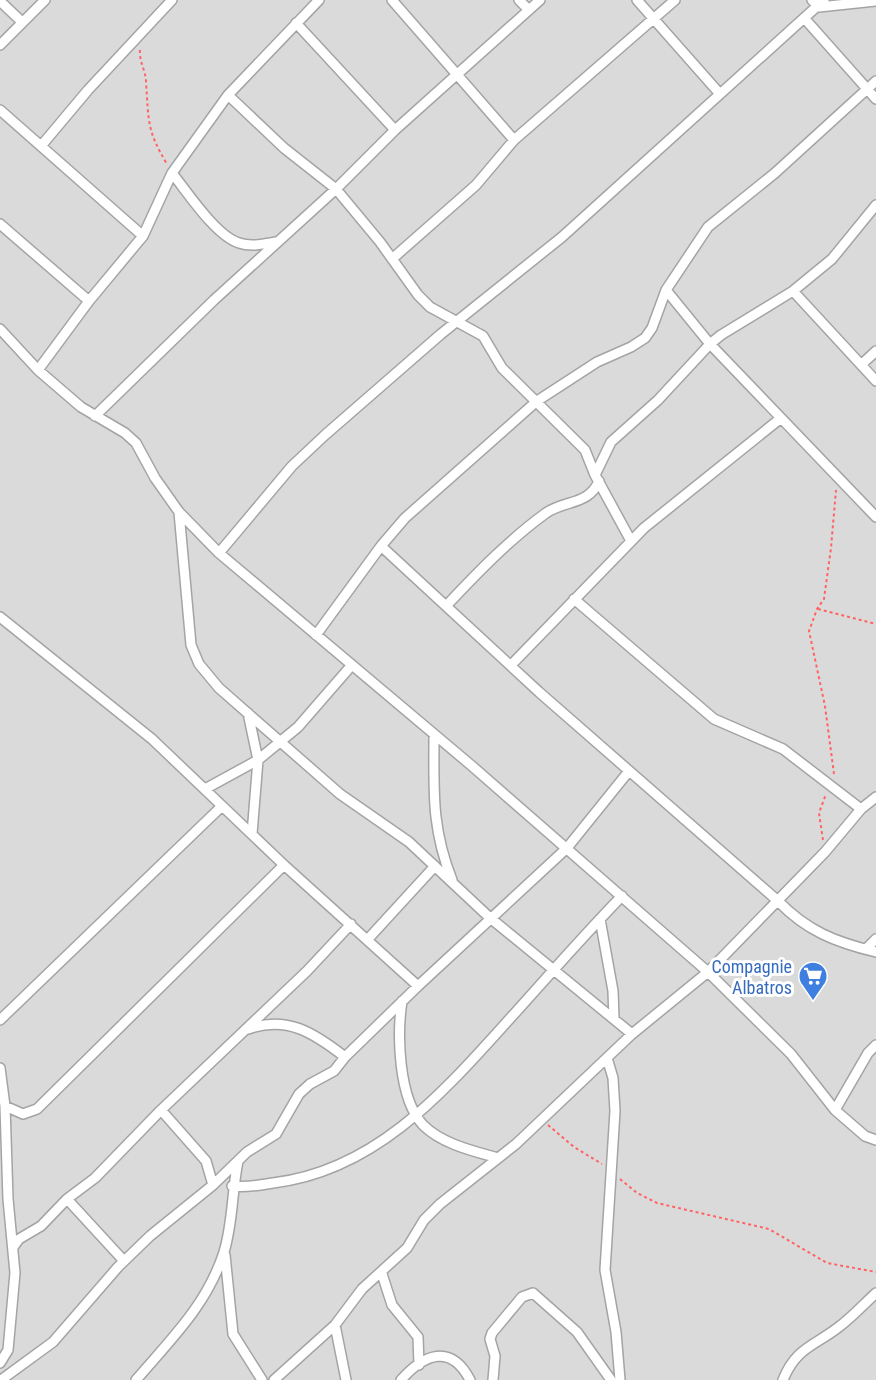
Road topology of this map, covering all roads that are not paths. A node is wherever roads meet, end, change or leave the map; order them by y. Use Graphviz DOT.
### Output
graph roads {
  1 [pos="45,0"];
  2 [pos="172,0"];
  3 [pos="319,0"];
  4 [pos="392,0"];
  5 [pos="519,0"];
  6 [pos="540,0"];
  7 [pos="637,0"];
  8 [pos="675,0"];
  9 [pos="0,1"];
  10 [pos="876,1"];
  11 [pos="819,2"];
  12 [pos="529,10"];
  13 [pos="655,19"];
  14 [pos="805,19"];
  15 [pos="22,22"];
  16 [pos="296,23"];
  17 [pos="0,45"];
  18 [pos="459,74"];
  19 [pos="876,81"];
  20 [pos="868,90"];
  21 [pos="720,94"];
  22 [pos="228,95"];
  23 [pos="876,99"];
  24 [pos="0,110"];
  25 [pos="395,130"];
  26 [pos="514,140"];
  27 [pos="41,146"];
  28 [pos="172,173"];
  29 [pos="336,189"];
  30 [pos="876,205"];
  31 [pos="0,224"];
  32 [pos="143,236"];
  33 [pos="276,242"];
  34 [pos="392,259"];
  35 [pos="666,290"];
  36 [pos="793,291"];
  37 [pos="89,301"];
  38 [pos="457,322"];
  39 [pos="0,329"];
  40 [pos="710,344"];
  41 [pos="876,351"];
  42 [pos="862,364"];
  43 [pos="38,370"];
  44 [pos="876,381"];
  45 [pos="537,401"];
  46 [pos="95,416"];
  47 [pos="781,418"];
  48 [pos="597,478"];
  49 [pos="179,512"];
  50 [pos="876,517"];
  51 [pos="631,541"];
  52 [pos="381,546"];
  53 [pos="219,553"];
  54 [pos="574,599"];
  55 [pos="447,605"];
  56 [pos="0,617"];
  57 [pos="316,635"];
  58 [pos="511,665"];
  59 [pos="351,666"];
  60 [pos="248,713"];
  61 [pos="434,735"];
  62 [pos="281,741"];
  63 [pos="258,760"];
  64 [pos="629,771"];
  65 [pos="205,789"];
  66 [pos="876,797"];
  67 [pos="221,807"];
  68 [pos="861,809"];
  69 [pos="252,834"];
  70 [pos="567,848"];
  71 [pos="284,865"];
  72 [pos="435,866"];
  73 [pos="452,881"];
  74 [pos="622,896"];
  75 [pos="778,901"];
  76 [pos="489,917"];
  77 [pos="600,919"];
  78 [pos="351,924"];
  79 [pos="369,939"];
  80 [pos="876,939"];
  81 [pos="871,950"];
  82 [pos="554,970"];
  83 [pos="708,972"];
  84 [pos="418,986"];
  85 [pos="402,1001"];
  86 [pos="614,1019"];
  87 [pos="0,1020"];
  88 [pos="243,1030"];
  89 [pos="632,1034"];
  90 [pos="876,1045"];
  91 [pos="345,1057"];
  92 [pos="607,1058"];
  93 [pos="0,1068"];
  94 [pos="5,1106"];
  95 [pos="161,1110"];
  96 [pos="835,1110"];
  97 [pos="416,1115"];
  98 [pos="876,1140"];
  99 [pos="498,1158"];
  100 [pos="238,1161"];
  101 [pos="213,1185"];
  102 [pos="232,1186"];
  103 [pos="67,1199"];
  104 [pos="4,1200"];
  105 [pos="14,1246"];
  106 [pos="225,1250"];
  107 [pos="124,1261"];
  108 [pos="382,1274"];
  109 [pos="876,1293"];
  110 [pos="335,1325"];
  111 [pos="0,1363"];
  112 [pos="419,1365"];
  113 [pos="1,1380"];
  114 [pos="136,1380"];
  115 [pos="262,1380"];
  116 [pos="274,1380"];
  117 [pos="346,1380"];
  118 [pos="401,1380"];
  119 [pos="470,1380"];
  120 [pos="493,1380"];
  121 [pos="611,1380"];
  122 [pos="620,1380"];
  123 [pos="783,1380"];
  1 -- 15 [label="street"];
  2 -- 27 [label="street"];
  3 -- 16 [label="street"];
  4 -- 18 [label="street"];
  5 -- 12 [label="street"];
  6 -- 12 [label="street"];
  7 -- 13 [label="street"];
  8 -- 13 [label="street"];
  9 -- 15 [label="street"];
  10 -- 11 [label="street"];
  11 -- 14 [label="street"];
  12 -- 18 [label="street"];
  13 -- 21 [label="street"];
  13 -- 26 [label="street"];
  14 -- 20 [label="street"];
  14 -- 21 [label="street"];
  15 -- 17 [label="street"];
  16 -- 22 [label="street"];
  16 -- 25 [label="street"];
  18 -- 25 [label="street"];
  18 -- 26 [label="street"];
  19 -- 20 [label="street"];
  20 -- 23 [label="street"];
  20 -- 35 [label="street"];
  21 -- 38 [label="street"];
  22 -- 28 [label="street"];
  22 -- 29 [label="street"];
  24 -- 27 [label="street"];
  25 -- 29 [label="street"];
  26 -- 34 [label="street"];
  27 -- 32 [label="street"];
  28 -- 32 [label="street"];
  28 -- 33 [label="street"];
  29 -- 33 [label="street"];
  29 -- 34 [label="street"];
  30 -- 36 [label="street"];
  31 -- 37 [label="street"];
  32 -- 37 [label="street"];
  33 -- 46 [label="street"];
  34 -- 38 [label="street"];
  35 -- 40 [label="street"];
  35 -- 45 [label="street"];
  36 -- 40 [label="street"];
  36 -- 42 [label="street"];
  37 -- 43 [label="street"];
  38 -- 45 [label="street"];
  38 -- 53 [label="street"];
  39 -- 43 [label="street"];
  40 -- 47 [label="street"];
  40 -- 48 [label="street"];
  41 -- 42 [label="street"];
  42 -- 44 [label="street"];
  43 -- 46 [label="street"];
  45 -- 48 [label="street"];
  45 -- 52 [label="street"];
  46 -- 49 [label="street"];
  47 -- 50 [label="street"];
  47 -- 51 [label="street"];
  48 -- 51 [label="street"];
  48 -- 55 [label="street"];
  49 -- 53 [label="street"];
  49 -- 60 [label="street"];
  51 -- 54 [label="street"];
  52 -- 55 [label="street"];
  52 -- 57 [label="street"];
  53 -- 57 [label="street"];
  54 -- 58 [label="street"];
  54 -- 68 [label="street"];
  55 -- 58 [label="street"];
  56 -- 65 [label="street"];
  57 -- 59 [label="street"];
  58 -- 64 [label="street"];
  59 -- 61 [label="street"];
  59 -- 62 [label="street"];
  60 -- 62 [label="street"];
  60 -- 63 [label="street"];
  61 -- 70 [label="street"];
  61 -- 73 [label="street"];
  62 -- 63 [label="street"];
  62 -- 72 [label="street"];
  63 -- 65 [label="street"];
  63 -- 69 [label="street"];
  64 -- 70 [label="street"];
  64 -- 75 [label="street"];
  65 -- 67 [label="street"];
  66 -- 68 [label="street"];
  67 -- 69 [label="street"];
  67 -- 87 [label="street"];
  68 -- 75 [label="street"];
  69 -- 71 [label="street"];
  70 -- 74 [label="street"];
  70 -- 76 [label="street"];
  71 -- 78 [label="street"];
  71 -- 94 [label="street"];
  72 -- 73 [label="street"];
  72 -- 79 [label="street"];
  73 -- 76 [label="street"];
  74 -- 77 [label="street"];
  74 -- 83 [label="street"];
  75 -- 81 [label="street"];
  75 -- 83 [label="street"];
  76 -- 82 [label="street"];
  76 -- 84 [label="street"];
  77 -- 82 [label="street"];
  77 -- 86 [label="street"];
  78 -- 79 [label="street"];
  78 -- 88 [label="street"];
  79 -- 84 [label="street"];
  80 -- 81 [label="street"];
  82 -- 86 [label="street"];
  82 -- 97 [label="street"];
  83 -- 89 [label="street"];
  83 -- 96 [label="street"];
  84 -- 85 [label="street"];
  85 -- 91 [label="street"];
  85 -- 97 [label="street"];
  86 -- 89 [label="street"];
  88 -- 91 [label="street"];
  88 -- 95 [label="street"];
  89 -- 92 [label="street"];
  90 -- 96 [label="street"];
  91 -- 100 [label="street"];
  92 -- 99 [label="street"];
  92 -- 122 [label="street"];
  93 -- 94 [label="street"];
  94 -- 104 [label="street"];
  95 -- 101 [label="street"];
  95 -- 103 [label="street"];
  96 -- 98 [label="street"];
  97 -- 99 [label="street"];
  97 -- 102 [label="street"];
  99 -- 108 [label="street"];
  100 -- 101 [label="street"];
  100 -- 102 [label="street"];
  101 -- 107 [label="street"];
  102 -- 106 [label="street"];
  103 -- 105 [label="street"];
  103 -- 107 [label="street"];
  104 -- 105 [label="street"];
  105 -- 111 [label="street"];
  106 -- 114 [label="street"];
  106 -- 115 [label="street"];
  107 -- 113 [label="street"];
  108 -- 110 [label="street"];
  108 -- 112 [label="street"];
  109 -- 123 [label="street"];
  110 -- 116 [label="street"];
  110 -- 117 [label="street"];
  112 -- 118 [label="street"];
  112 -- 119 [label="street"];
  120 -- 121 [label="street"];
}
